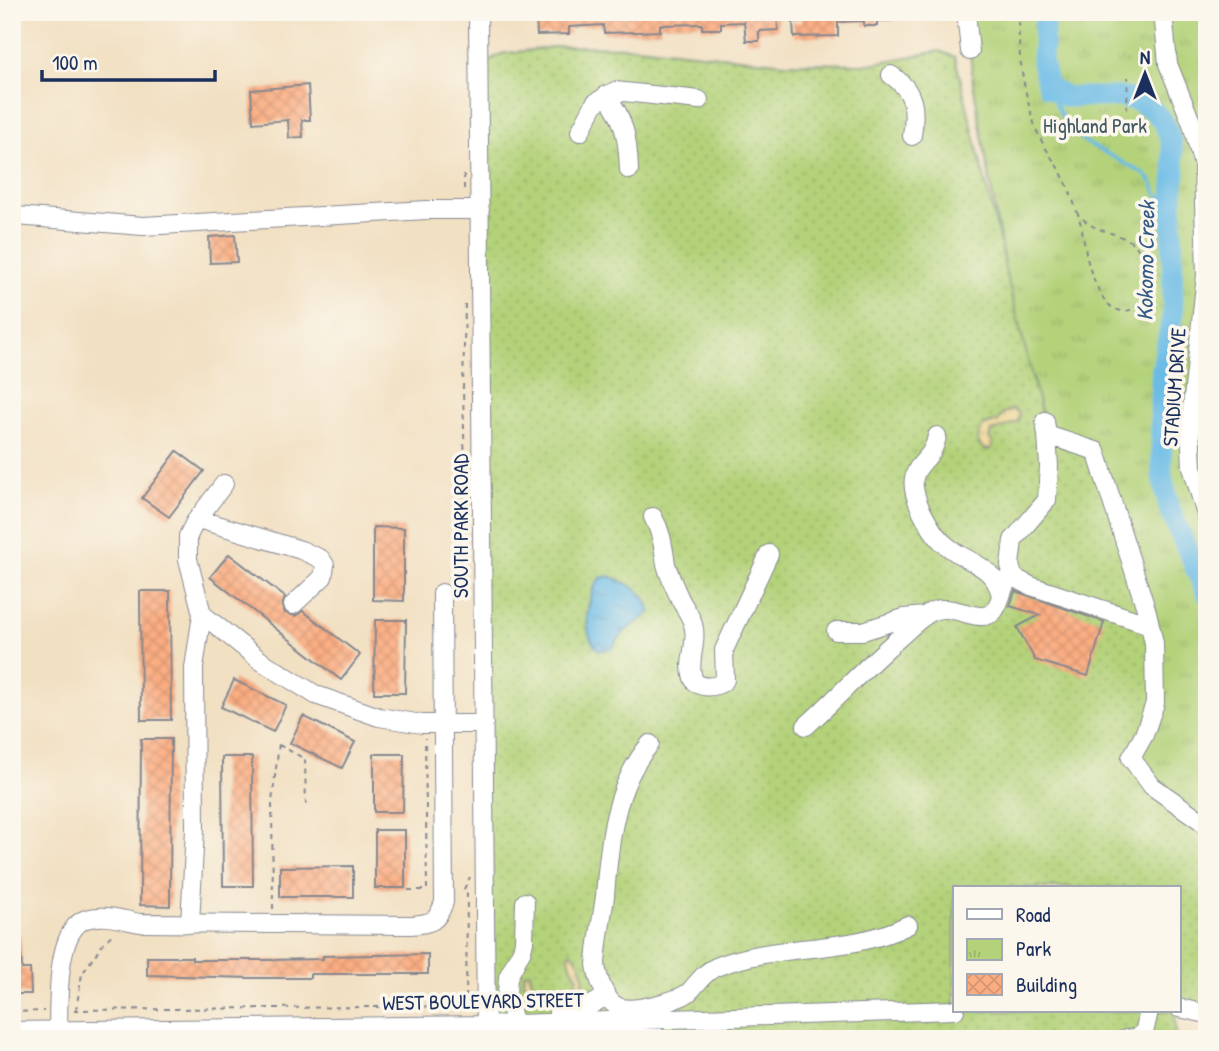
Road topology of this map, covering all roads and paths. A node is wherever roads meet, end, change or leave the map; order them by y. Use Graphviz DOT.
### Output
graph roads {
  1 [pos="478,12"];
  2 [pos="966,12"];
  3 [pos="1020,12"];
  4 [pos="1163,12"];
  5 [pos="970,51"];
  6 [pos="891,75"];
  7 [pos="1128,77"];
  8 [pos="606,96"];
  9 [pos="699,100"];
  10 [pos="1127,110"];
  11 [pos="580,132"];
  12 [pos="912,136"];
  13 [pos="629,170"];
  14 [pos="480,210"];
  15 [pos="1078,215"];
  16 [pos="16,216"];
  17 [pos="937,436"];
  18 [pos="224,484"];
  19 [pos="653,517"];
  20 [pos="1207,518"];
  21 [pos="198,519"];
  22 [pos="769,554"];
  23 [pos="1012,572"];
  24 [pos="442,593"];
  25 [pos="1000,596"];
  26 [pos="293,605"];
  27 [pos="202,614"];
  28 [pos="925,616"];
  29 [pos="1150,625"];
  30 [pos="836,631"];
  31 [pos="425,724"];
  32 [pos="444,724"];
  33 [pos="484,724"];
  34 [pos="806,726"];
  35 [pos="650,744"];
  36 [pos="306,809"];
  37 [pos="1207,825"];
  38 [pos="408,890"];
  39 [pos="459,890"];
  40 [pos="525,902"];
  41 [pos="128,921"];
  42 [pos="190,924"];
  43 [pos="273,924"];
  44 [pos="908,925"];
  45 [pos="607,996"];
  46 [pos="1180,1008"];
  47 [pos="953,1010"];
  48 [pos="67,1011"];
  49 [pos="12,1012"];
  50 [pos="1149,1012"];
  51 [pos="1207,1014"];
  52 [pos="58,1030"];
  53 [pos="12,1031"];
  54 [pos="516,1031"];
  55 [pos="560,1031"];
  56 [pos="486,1032"];
  57 [pos="1144,1035"];
  58 [pos="656,1036"];
  59 [pos="584,1039"];
  60 [pos="1126,1039"];
  1 -- 14 [label="street, SOUTH PARK ROAD"];
  2 -- 5 [label="street"];
  3 -- 15 [label="path"];
  4 -- 20 [label="street, STADIUM DRIVE"];
  6 -- 12 [label="street"];
  7 -- 10 [label="path"];
  8 -- 9 [label="street"];
  8 -- 11 [label="street"];
  8 -- 13 [label="street"];
  14 -- 16 [label="street"];
  14 -- 33 [label="street, SOUTH PARK ROAD"];
  15 -- 15 [label="path"];
  17 -- 25 [label="street"];
  18 -- 21 [label="street"];
  19 -- 22 [label="street"];
  21 -- 26 [label="street"];
  21 -- 27 [label="street"];
  23 -- 25 [label="street"];
  23 -- 29 [label="street"];
  23 -- 29 [label="street"];
  24 -- 32 [label="street"];
  25 -- 28 [label="street"];
  27 -- 31 [label="street"];
  27 -- 42 [label="street"];
  28 -- 30 [label="street"];
  28 -- 34 [label="street"];
  29 -- 37 [label="street"];
  31 -- 32 [label="street"];
  31 -- 38 [label="path"];
  32 -- 33 [label="street"];
  32 -- 43 [label="street"];
  33 -- 56 [label="street, SOUTH PARK ROAD"];
  35 -- 45 [label="street"];
  36 -- 43 [label="path"];
  39 -- 48 [label="path"];
  40 -- 54 [label="street"];
  41 -- 42 [label="street"];
  41 -- 48 [label="path"];
  41 -- 48 [label="street"];
  42 -- 43 [label="street"];
  44 -- 45 [label="street"];
  45 -- 55 [label="street"];
  46 -- 51 [label="street"];
  47 -- 55 [label="street, WEST BOULEVARD STREET"];
  48 -- 49 [label="path"];
  48 -- 52 [label="street"];
  50 -- 57 [label="street"];
  52 -- 53 [label="street, WEST BOULEVARD STREET"];
  52 -- 56 [label="street, WEST BOULEVARD STREET"];
  54 -- 55 [label="street, WEST BOULEVARD STREET"];
  54 -- 56 [label="street, WEST BOULEVARD STREET"];
  57 -- 60 [label="street"];
  58 -- 59 [label="street"];
}
